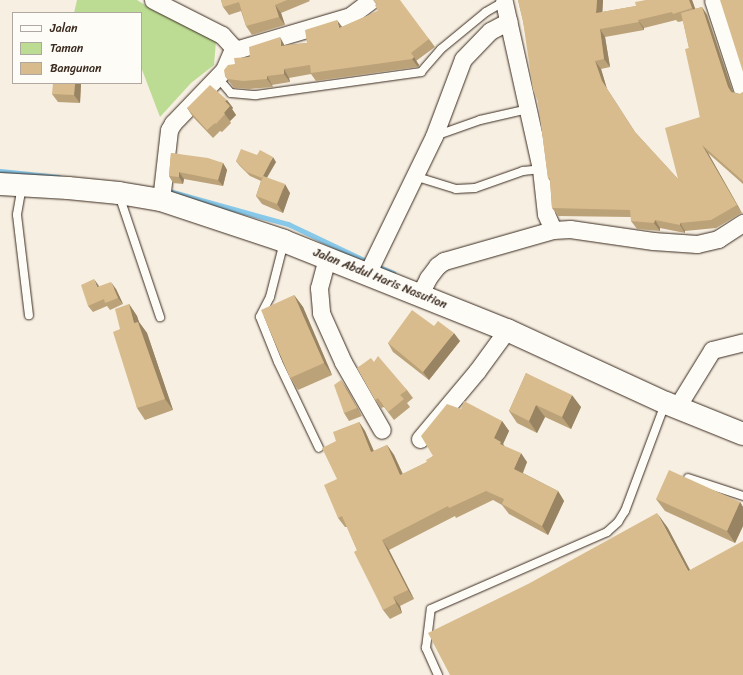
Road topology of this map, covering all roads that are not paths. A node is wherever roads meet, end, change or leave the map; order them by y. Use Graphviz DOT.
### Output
graph roads {
  1 [pos="153,0"];
  2 [pos="371,0"];
  3 [pos="713,0"];
  4 [pos="506,1"];
  5 [pos="509,21"];
  6 [pos="232,51"];
  7 [pos="217,77"];
  8 [pos="743,92"];
  9 [pos="528,109"];
  10 [pos="434,136"];
  11 [pos="541,169"];
  12 [pos="414,176"];
  13 [pos="0,184"];
  14 [pos="22,185"];
  15 [pos="119,193"];
  16 [pos="161,200"];
  17 [pos="743,223"];
  18 [pos="553,230"];
  19 [pos="284,241"];
  20 [pos="327,258"];
  21 [pos="367,274"];
  22 [pos="420,294"];
  23 [pos="29,315"];
  24 [pos="160,317"];
  25 [pos="507,330"];
  26 [pos="743,342"];
  27 [pos="672,405"];
  28 [pos="382,430"];
  29 [pos="743,434"];
  30 [pos="420,439"];
  31 [pos="319,448"];
  32 [pos="688,478"];
  33 [pos="743,496"];
  34 [pos="438,675"];
  1 -- 6 [label="street"];
  2 -- 6 [label="street"];
  3 -- 8 [label="street"];
  4 -- 5 [label="street"];
  4 -- 7 [label="lane"];
  5 -- 9 [label="street"];
  5 -- 10 [label="street"];
  6 -- 7 [label="street"];
  7 -- 16 [label="street"];
  9 -- 10 [label="lane"];
  9 -- 11 [label="street"];
  10 -- 12 [label="street"];
  11 -- 12 [label="lane"];
  11 -- 18 [label="street"];
  12 -- 21 [label="street"];
  13 -- 14 [label="highway, Jalan Abdul Haris Nasution"];
  14 -- 15 [label="highway, Jalan Abdul Haris Nasution"];
  14 -- 23 [label="lane"];
  15 -- 16 [label="highway, Jalan Abdul Haris Nasution"];
  15 -- 24 [label="lane"];
  16 -- 19 [label="highway, Jalan Abdul Haris Nasution"];
  17 -- 18 [label="street"];
  18 -- 22 [label="street"];
  19 -- 20 [label="highway, Jalan Abdul Haris Nasution"];
  19 -- 31 [label="lane"];
  20 -- 21 [label="highway, Jalan Abdul Haris Nasution"];
  20 -- 28 [label="street"];
  21 -- 22 [label="highway, Jalan Abdul Haris Nasution"];
  22 -- 25 [label="highway, Jalan Abdul Haris Nasution"];
  25 -- 27 [label="highway, Jalan Abdul Haris Nasution"];
  25 -- 30 [label="street"];
  26 -- 27 [label="street"];
  27 -- 29 [label="highway, Jalan Abdul Haris Nasution"];
  27 -- 34 [label="lane"];
  32 -- 33 [label="lane"];
}
